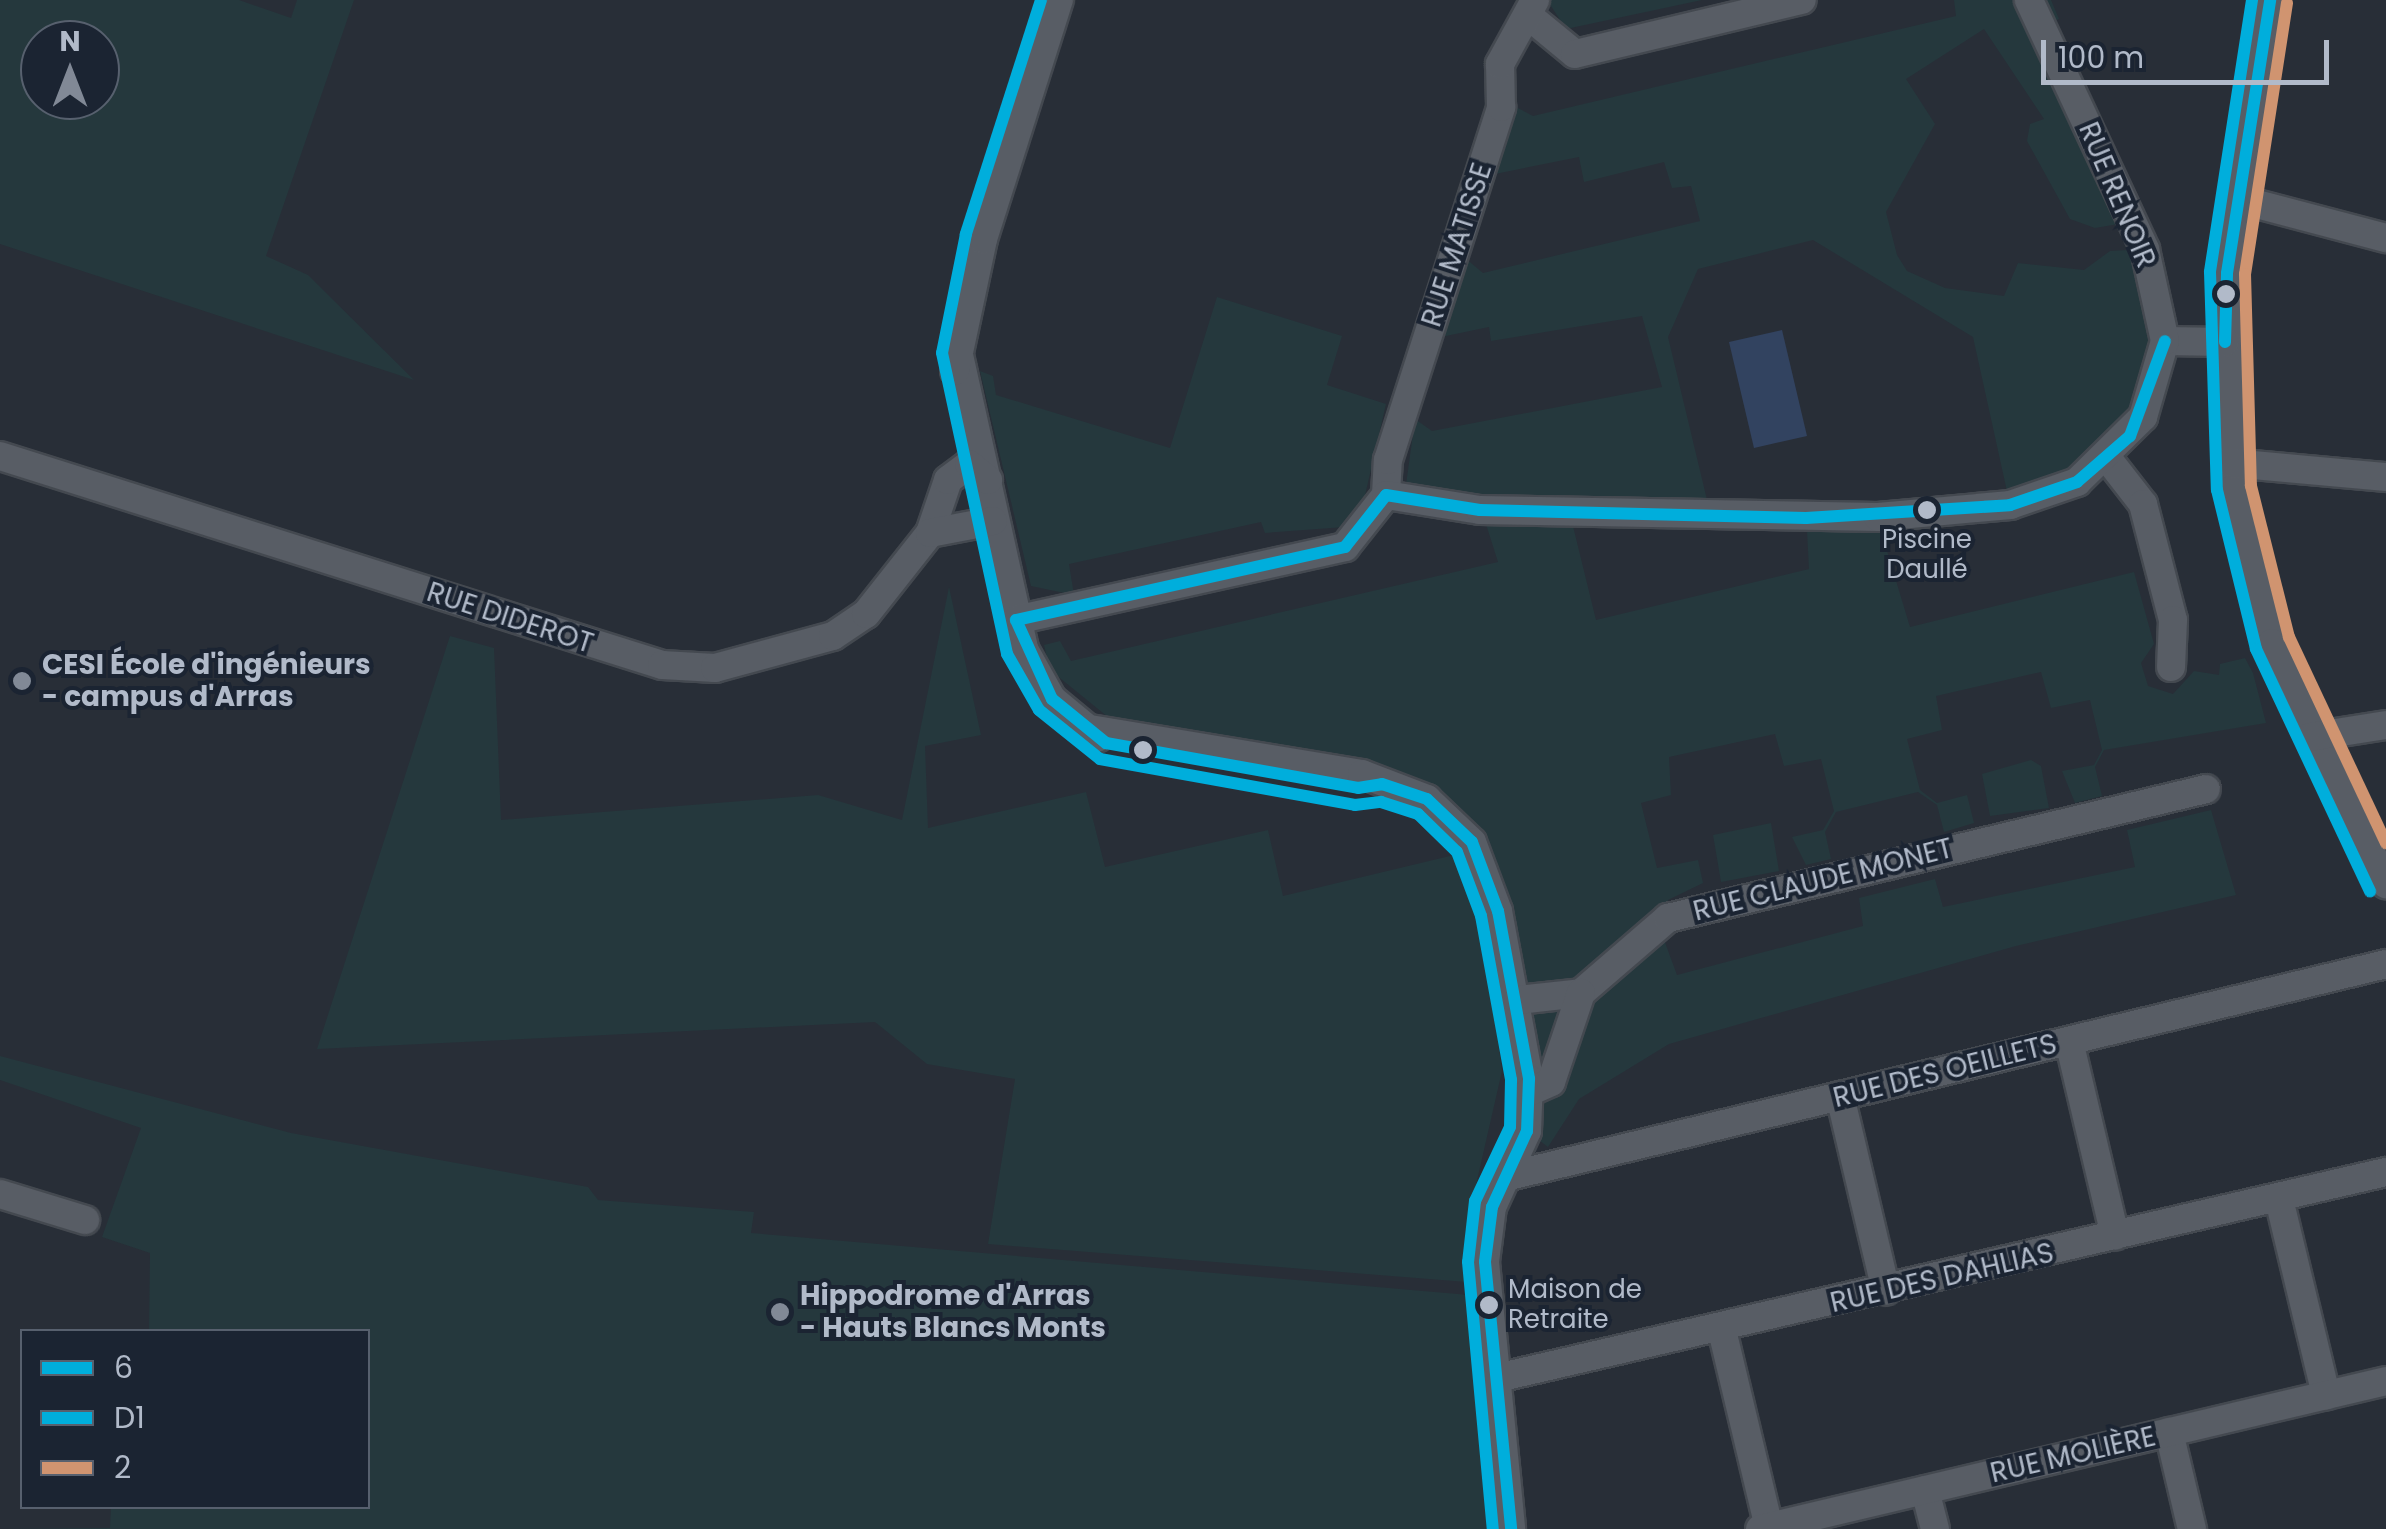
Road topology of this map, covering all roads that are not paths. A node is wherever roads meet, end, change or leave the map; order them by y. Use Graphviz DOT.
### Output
graph roads {
  1 [pos="1059,0"];
  2 [pos="1802,0"];
  3 [pos="2029,0"];
  4 [pos="2270,0"];
  5 [pos="1533,9"];
  6 [pos="2238,199"];
  7 [pos="2386,238"];
  8 [pos="2165,340"];
  9 [pos="2225,342"];
  10 [pos="0,456"];
  11 [pos="2108,458"];
  12 [pos="2230,463"];
  13 [pos="968,475"];
  14 [pos="2386,476"];
  15 [pos="1386,495"];
  16 [pos="992,521"];
  17 [pos="930,533"];
  18 [pos="1016,620"];
  19 [pos="2172,667"];
  20 [pos="2386,725"];
  21 [pos="2310,737"];
  22 [pos="2206,790"];
  23 [pos="2386,884"];
  24 [pos="2386,964"];
  25 [pos="1582,992"];
  26 [pos="1518,1000"];
  27 [pos="2069,1041"];
  28 [pos="1529,1092"];
  29 [pos="1840,1096"];
  30 [pos="2386,1172"];
  31 [pos="1505,1177"];
  32 [pos="4,1195"];
  33 [pos="2278,1199"];
  34 [pos="85,1220"];
  35 [pos="0,1224"];
  36 [pos="2115,1236"];
  37 [pos="1886,1290"];
  38 [pos="1722,1330"];
  39 [pos="1497,1378"];
  40 [pos="2386,1381"];
  41 [pos="2326,1395"];
  42 [pos="2169,1432"];
  43 [pos="1926,1490"];
  44 [pos="1764,1528"];
  45 [pos="1511,1529"];
  46 [pos="1935,1529"];
  47 [pos="2192,1529"];
  1 -- 13 [label="street"];
  2 -- 5 [label="street"];
  3 -- 8 [label="street, RUE RENOIR"];
  4 -- 6 [label="street"];
  5 -- 15 [label="street, RUE MATISSE"];
  6 -- 7 [label="street"];
  6 -- 9 [label="street"];
  8 -- 9 [label="street"];
  8 -- 11 [label="street"];
  9 -- 12 [label="street"];
  10 -- 17 [label="street, RUE DIDEROT"];
  11 -- 15 [label="street"];
  11 -- 19 [label="street"];
  12 -- 14 [label="street"];
  12 -- 21 [label="street"];
  13 -- 16 [label="street"];
  13 -- 17 [label="street, RUE DIDEROT"];
  15 -- 18 [label="street"];
  16 -- 17 [label="street"];
  16 -- 18 [label="street"];
  18 -- 26 [label="street"];
  20 -- 21 [label="street"];
  21 -- 23 [label="street"];
  22 -- 25 [label="street, RUE CLAUDE MONET"];
  24 -- 27 [label="street, RUE DES OEILLETS"];
  25 -- 26 [label="street"];
  25 -- 28 [label="street"];
  26 -- 28 [label="street"];
  27 -- 29 [label="street, RUE DES OEILLETS"];
  27 -- 36 [label="street"];
  28 -- 31 [label="street"];
  29 -- 31 [label="street, RUE DES OEILLETS"];
  29 -- 37 [label="street"];
  30 -- 33 [label="street, RUE DES DAHLIAS"];
  31 -- 39 [label="street"];
  32 -- 34 [label="street"];
  32 -- 35 [label="street"];
  33 -- 36 [label="street, RUE DES DAHLIAS"];
  33 -- 41 [label="street"];
  36 -- 37 [label="street, RUE DES DAHLIAS"];
  37 -- 38 [label="street, RUE DES DAHLIAS"];
  38 -- 39 [label="street, RUE DES DAHLIAS"];
  38 -- 44 [label="street"];
  39 -- 45 [label="street"];
  40 -- 41 [label="street, RUE MOLIÈRE"];
  41 -- 42 [label="street, RUE MOLIÈRE"];
  42 -- 43 [label="street, RUE MOLIÈRE"];
  42 -- 47 [label="street"];
  43 -- 44 [label="street, RUE MOLIÈRE"];
  43 -- 46 [label="street"];
}
